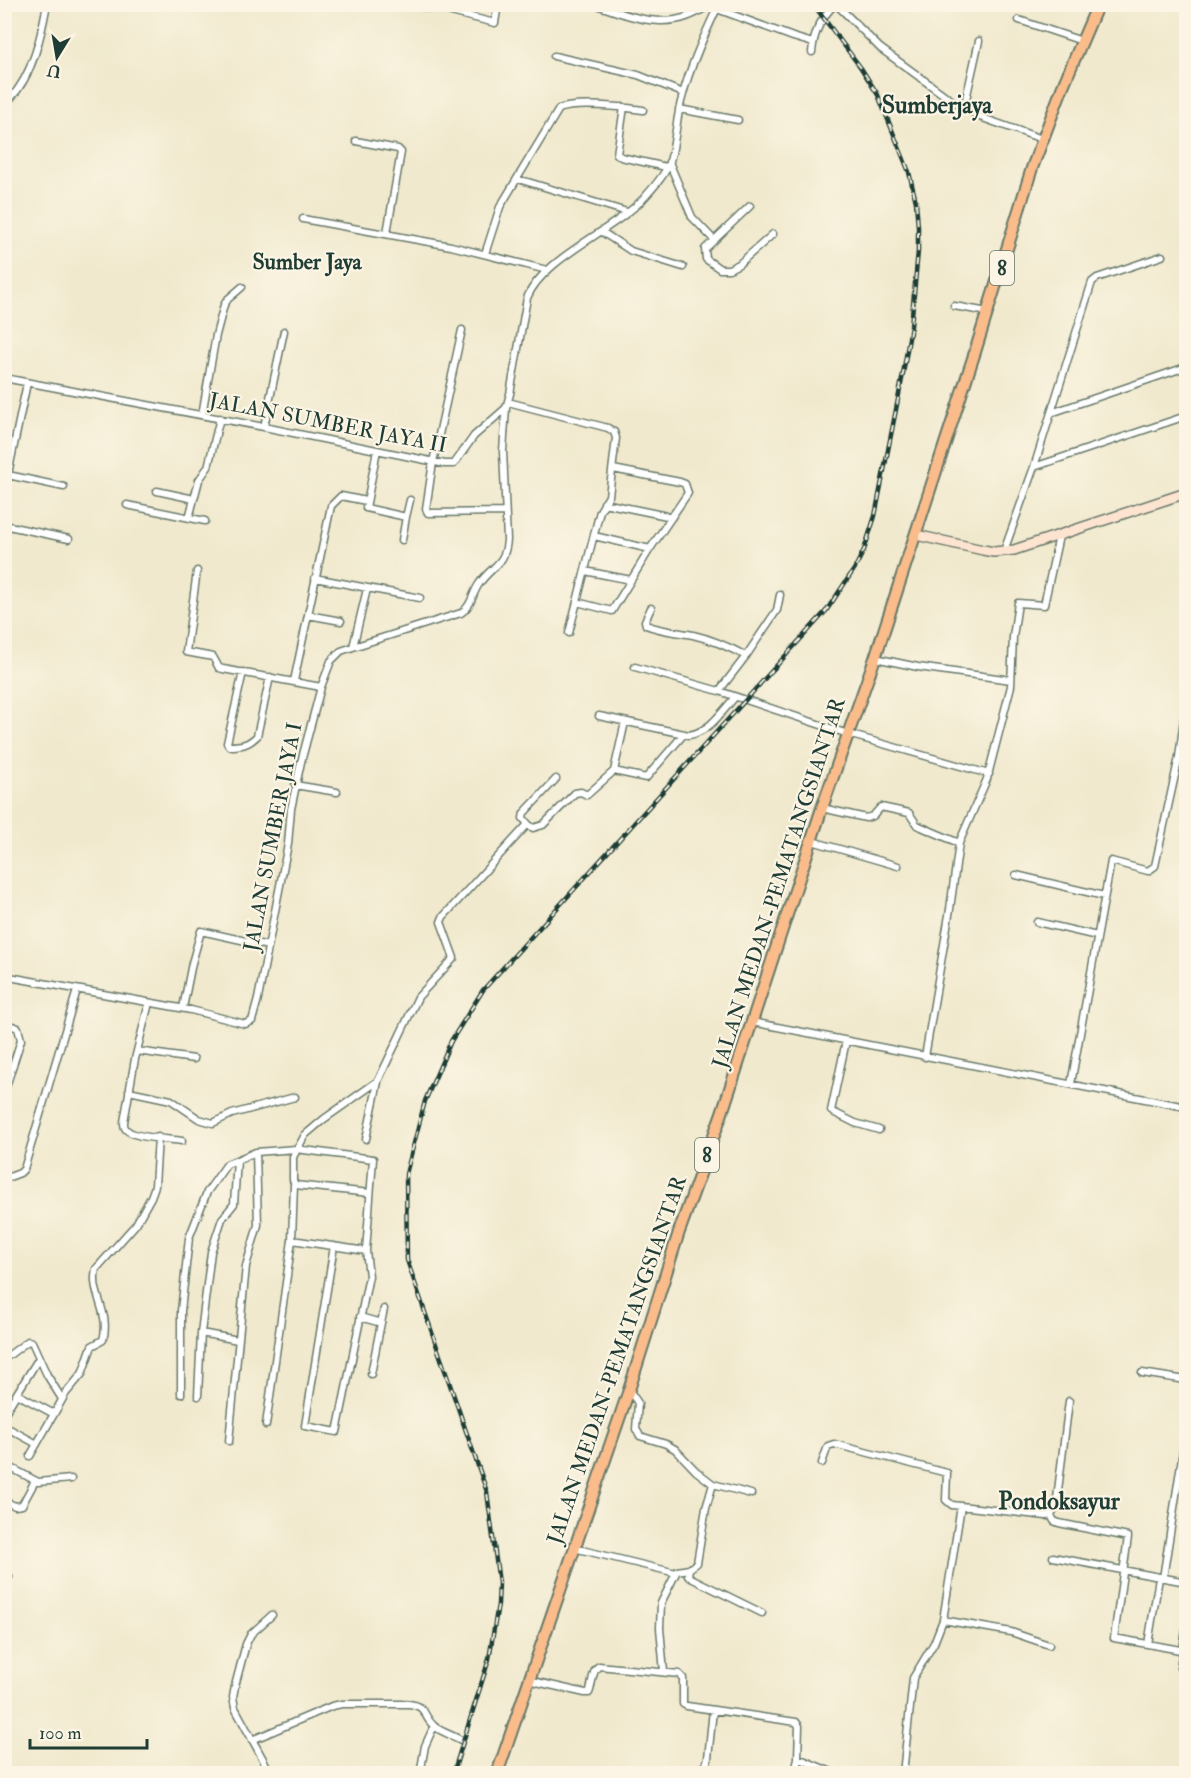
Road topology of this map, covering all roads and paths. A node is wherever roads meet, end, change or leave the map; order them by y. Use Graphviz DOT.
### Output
graph roads {
  1 [pos="47,4"];
  2 [pos="405,4"];
  3 [pos="498,4"];
  4 [pos="594,4"];
  5 [pos="710,4"];
  6 [pos="835,4"];
  7 [pos="1098,4"];
  8 [pos="718,7"];
  9 [pos="1018,20"];
  10 [pos="979,41"];
  11 [pos="1082,41"];
  12 [pos="813,43"];
  13 [pos="812,52"];
  14 [pos="554,56"];
  15 [pos="683,93"];
  16 [pos="10,99"];
  17 [pos="624,107"];
  18 [pos="964,108"];
  19 [pos="679,109"];
  20 [pos="643,110"];
  21 [pos="738,120"];
  22 [pos="1042,138"];
  23 [pos="356,141"];
  24 [pos="668,165"];
  25 [pos="518,179"];
  26 [pos="750,206"];
  27 [pos="627,212"];
  28 [pos="303,219"];
  29 [pos="603,232"];
  30 [pos="387,233"];
  31 [pos="773,234"];
  32 [pos="714,240"];
  33 [pos="485,254"];
  34 [pos="1162,256"];
  35 [pos="683,267"];
  36 [pos="547,270"];
  37 [pos="242,287"];
  38 [pos="954,306"];
  39 [pos="988,312"];
  40 [pos="462,330"];
  41 [pos="284,332"];
  42 [pos="1186,367"];
  43 [pos="4,378"];
  44 [pos="27,382"];
  45 [pos="507,405"];
  46 [pos="1051,412"];
  47 [pos="202,415"];
  48 [pos="1186,416"];
  49 [pos="220,418"];
  50 [pos="264,427"];
  51 [pos="377,450"];
  52 [pos="433,462"];
  53 [pos="1034,467"];
  54 [pos="613,469"];
  55 [pos="8,475"];
  56 [pos="64,487"];
  57 [pos="157,491"];
  58 [pos="4,493"];
  59 [pos="1184,493"];
  60 [pos="194,500"];
  61 [pos="410,500"];
  62 [pos="366,501"];
  63 [pos="604,503"];
  64 [pos="127,505"];
  65 [pos="505,512"];
  66 [pos="1186,512"];
  67 [pos="406,517"];
  68 [pos="672,517"];
  69 [pos="189,518"];
  70 [pos="204,521"];
  71 [pos="4,525"];
  72 [pos="916,535"];
  73 [pos="594,536"];
  74 [pos="1059,536"];
  75 [pos="69,539"];
  76 [pos="402,540"];
  77 [pos="650,549"];
  78 [pos="1004,551"];
  79 [pos="197,571"];
  80 [pos="585,571"];
  81 [pos="315,578"];
  82 [pos="631,580"];
  83 [pos="367,589"];
  84 [pos="780,596"];
  85 [pos="420,598"];
  86 [pos="577,602"];
  87 [pos="651,608"];
  88 [pos="308,615"];
  89 [pos="342,621"];
  90 [pos="569,633"];
  91 [pos="353,647"];
  92 [pos="746,656"];
  93 [pos="875,658"];
  94 [pos="635,667"];
  95 [pos="243,672"];
  96 [pos="270,677"];
  97 [pos="1011,680"];
  98 [pos="294,681"];
  99 [pos="321,687"];
  100 [pos="719,691"];
  101 [pos="735,697"];
  102 [pos="1186,704"];
  103 [pos="598,716"];
  104 [pos="625,722"];
  105 [pos="684,734"];
  106 [pos="848,734"];
  107 [pos="614,771"];
  108 [pos="989,774"];
  109 [pos="556,779"];
  110 [pos="296,785"];
  111 [pos="337,792"];
  112 [pos="822,808"];
  113 [pos="528,825"];
  114 [pos="812,841"];
  115 [pos="959,843"];
  116 [pos="898,867"];
  117 [pos="1016,875"];
  118 [pos="1104,896"];
  119 [pos="1037,922"];
  120 [pos="1097,936"];
  121 [pos="268,946"];
  122 [pos="4,976"];
  123 [pos="77,990"];
  124 [pos="149,1003"];
  125 [pos="183,1008"];
  126 [pos="752,1022"];
  127 [pos="4,1023"];
  128 [pos="846,1041"];
  129 [pos="137,1051"];
  130 [pos="925,1058"];
  131 [pos="194,1059"];
  132 [pos="378,1081"];
  133 [pos="1071,1084"];
  134 [pos="129,1091"];
  135 [pos="4,1094"];
  136 [pos="295,1097"];
  137 [pos="1186,1107"];
  138 [pos="879,1130"];
  139 [pos="158,1137"];
  140 [pos="366,1138"];
  141 [pos="182,1141"];
  142 [pos="296,1149"];
  143 [pos="256,1152"];
  144 [pos="237,1160"];
  145 [pos="4,1179"];
  146 [pos="294,1184"];
  147 [pos="370,1193"];
  148 [pos="292,1240"];
  149 [pos="334,1246"];
  150 [pos="366,1251"];
  151 [pos="384,1309"];
  152 [pos="360,1317"];
  153 [pos="381,1323"];
  154 [pos="201,1334"];
  155 [pos="238,1340"];
  156 [pos="39,1358"];
  157 [pos="4,1359"];
  158 [pos="371,1374"];
  159 [pos="1142,1374"];
  160 [pos="1186,1380"];
  161 [pos="629,1390"];
  162 [pos="17,1394"];
  163 [pos="181,1394"];
  164 [pos="198,1396"];
  165 [pos="62,1399"];
  166 [pos="1068,1401"];
  167 [pos="4,1414"];
  168 [pos="54,1414"];
  169 [pos="266,1425"];
  170 [pos="4,1426"];
  171 [pos="1186,1432"];
  172 [pos="229,1441"];
  173 [pos="37,1444"];
  174 [pos="30,1456"];
  175 [pos="822,1462"];
  176 [pos="4,1464"];
  177 [pos="71,1479"];
  178 [pos="35,1481"];
  179 [pos="713,1484"];
  180 [pos="1182,1489"];
  181 [pos="751,1494"];
  182 [pos="4,1501"];
  183 [pos="961,1506"];
  184 [pos="1051,1515"];
  185 [pos="574,1548"];
  186 [pos="1053,1557"];
  187 [pos="689,1569"];
  188 [pos="676,1572"];
  189 [pos="1123,1572"];
  190 [pos="1161,1578"];
  191 [pos="1186,1582"];
  192 [pos="762,1613"];
  193 [pos="272,1615"];
  194 [pos="943,1620"];
  195 [pos="1186,1630"];
  196 [pos="1049,1644"];
  197 [pos="1148,1644"];
  198 [pos="1185,1651"];
  199 [pos="1180,1668"];
  200 [pos="664,1672"];
  201 [pos="528,1680"];
  202 [pos="713,1710"];
  203 [pos="434,1726"];
  204 [pos="252,1740"];
  205 [pos="460,1740"];
  206 [pos="798,1758"];
  207 [pos="271,1773"];
  208 [pos="420,1773"];
  209 [pos="496,1773"];
  210 [pos="703,1773"];
  211 [pos="795,1773"];
  212 [pos="836,1773"];
  213 [pos="903,1773"];
  1 -- 16 [label="street"];
  2 -- 3 [label="street"];
  4 -- 5 [label="street"];
  6 -- 12 [label="street"];
  6 -- 18 [label="street"];
  7 -- 11 [label="highway, JALAN MEDAN-PEMATANGSIANTAR / 8"];
  8 -- 12 [label="street"];
  8 -- 15 [label="street"];
  9 -- 11 [label="street"];
  10 -- 18 [label="street"];
  11 -- 22 [label="highway, JALAN MEDAN-PEMATANGSIANTAR / 8"];
  12 -- 13 [label="street"];
  14 -- 15 [label="street"];
  15 -- 19 [label="street"];
  17 -- 20 [label="street"];
  17 -- 24 [label="street"];
  17 -- 25 [label="street"];
  18 -- 22 [label="street"];
  19 -- 21 [label="street"];
  19 -- 24 [label="street"];
  22 -- 39 [label="highway, JALAN MEDAN-PEMATANGSIANTAR / 8"];
  23 -- 30 [label="street"];
  24 -- 27 [label="street"];
  24 -- 32 [label="street"];
  25 -- 27 [label="street"];
  25 -- 33 [label="street"];
  26 -- 32 [label="street"];
  27 -- 29 [label="street"];
  28 -- 30 [label="street"];
  29 -- 35 [label="street"];
  29 -- 36 [label="street"];
  30 -- 33 [label="street"];
  31 -- 32 [label="street"];
  33 -- 36 [label="street"];
  34 -- 46 [label="street"];
  36 -- 45 [label="street"];
  37 -- 47 [label="street"];
  38 -- 39 [label="street"];
  39 -- 72 [label="highway, JALAN MEDAN-PEMATANGSIANTAR / 8"];
  40 -- 52 [label="street"];
  41 -- 50 [label="street"];
  42 -- 46 [label="street"];
  43 -- 44 [label="street, JALAN SUMBER JAYA II"];
  44 -- 47 [label="street, JALAN SUMBER JAYA II"];
  44 -- 55 [label="street"];
  45 -- 52 [label="street, JALAN SUMBER JAYA II"];
  45 -- 54 [label="street"];
  45 -- 65 [label="street, JALAN SUMBER JAYA I"];
  46 -- 53 [label="street"];
  47 -- 49 [label="street, JALAN SUMBER JAYA II"];
  48 -- 53 [label="street"];
  49 -- 50 [label="street, JALAN SUMBER JAYA II"];
  49 -- 60 [label="street"];
  50 -- 51 [label="street, JALAN SUMBER JAYA II"];
  51 -- 52 [label="street, JALAN SUMBER JAYA II"];
  51 -- 62 [label="street"];
  52 -- 65 [label="street"];
  53 -- 78 [label="street"];
  54 -- 63 [label="street"];
  54 -- 68 [label="street"];
  55 -- 56 [label="street"];
  55 -- 58 [label="street"];
  57 -- 60 [label="street"];
  59 -- 66 [label="street"];
  59 -- 74 [label="main road"];
  60 -- 69 [label="street"];
  61 -- 67 [label="street"];
  62 -- 67 [label="street"];
  62 -- 81 [label="street"];
  63 -- 68 [label="street"];
  63 -- 73 [label="street"];
  64 -- 69 [label="street"];
  65 -- 91 [label="street, JALAN SUMBER JAYA I"];
  67 -- 76 [label="street"];
  68 -- 77 [label="street"];
  69 -- 70 [label="street"];
  71 -- 75 [label="street"];
  72 -- 78 [label="main road"];
  72 -- 93 [label="highway, JALAN MEDAN-PEMATANGSIANTAR / 8"];
  73 -- 77 [label="street"];
  73 -- 80 [label="street"];
  74 -- 78 [label="main road"];
  74 -- 97 [label="street"];
  77 -- 82 [label="street"];
  79 -- 95 [label="street"];
  80 -- 82 [label="street"];
  80 -- 86 [label="street"];
  81 -- 83 [label="street"];
  81 -- 88 [label="street"];
  82 -- 86 [label="street"];
  83 -- 85 [label="street"];
  83 -- 91 [label="street"];
  84 -- 92 [label="street"];
  86 -- 90 [label="street"];
  87 -- 92 [label="street"];
  88 -- 89 [label="street"];
  88 -- 98 [label="street"];
  91 -- 99 [label="street, JALAN SUMBER JAYA I"];
  92 -- 100 [label="street"];
  93 -- 97 [label="street"];
  93 -- 106 [label="highway, JALAN MEDAN-PEMATANGSIANTAR / 8"];
  94 -- 100 [label="street"];
  95 -- 96 [label="street"];
  95 -- 96 [label="street"];
  96 -- 98 [label="street"];
  97 -- 108 [label="street"];
  98 -- 99 [label="street"];
  99 -- 110 [label="street, JALAN SUMBER JAYA I"];
  100 -- 101 [label="street"];
  101 -- 105 [label="street"];
  101 -- 106 [label="street"];
  102 -- 118 [label="street"];
  103 -- 104 [label="street"];
  104 -- 105 [label="street"];
  104 -- 107 [label="street"];
  105 -- 107 [label="street"];
  106 -- 108 [label="street"];
  106 -- 112 [label="highway, JALAN MEDAN-PEMATANGSIANTAR / 8"];
  107 -- 113 [label="street"];
  108 -- 115 [label="street"];
  109 -- 113 [label="street"];
  110 -- 111 [label="street"];
  110 -- 121 [label="street, JALAN SUMBER JAYA I"];
  112 -- 114 [label="highway, JALAN MEDAN-PEMATANGSIANTAR / 8"];
  112 -- 115 [label="street"];
  113 -- 132 [label="street"];
  114 -- 116 [label="street"];
  114 -- 126 [label="highway, JALAN MEDAN-PEMATANGSIANTAR / 8"];
  115 -- 130 [label="street"];
  117 -- 118 [label="street"];
  118 -- 120 [label="street"];
  119 -- 120 [label="street"];
  120 -- 133 [label="street"];
  121 -- 125 [label="street"];
  121 -- 125 [label="street, JALAN SUMBER JAYA I"];
  122 -- 123 [label="street, JALAN SUMBER JAYA I"];
  123 -- 124 [label="street, JALAN SUMBER JAYA I"];
  123 -- 145 [label="street"];
  124 -- 125 [label="street, JALAN SUMBER JAYA I"];
  124 -- 129 [label="street"];
  126 -- 128 [label="street"];
  126 -- 161 [label="highway, JALAN MEDAN-PEMATANGSIANTAR / 8"];
  127 -- 135 [label="street"];
  128 -- 130 [label="street"];
  128 -- 138 [label="street"];
  129 -- 131 [label="street"];
  129 -- 134 [label="street"];
  130 -- 133 [label="street"];
  132 -- 140 [label="street"];
  132 -- 142 [label="street"];
  133 -- 137 [label="street"];
  134 -- 136 [label="street"];
  134 -- 139 [label="street"];
  139 -- 141 [label="street"];
  139 -- 165 [label="street"];
  142 -- 143 [label="street"];
  142 -- 146 [label="street"];
  142 -- 147 [label="street"];
  143 -- 144 [label="street"];
  143 -- 155 [label="street"];
  144 -- 154 [label="street"];
  144 -- 163 [label="street"];
  146 -- 147 [label="street"];
  146 -- 148 [label="street"];
  147 -- 150 [label="street"];
  148 -- 149 [label="street"];
  148 -- 169 [label="street"];
  149 -- 150 [label="street"];
  149 -- 152 [label="street"];
  150 -- 152 [label="street"];
  151 -- 153 [label="street"];
  152 -- 153 [label="street"];
  153 -- 158 [label="street"];
  154 -- 155 [label="street"];
  154 -- 164 [label="street"];
  155 -- 172 [label="street"];
  156 -- 157 [label="street"];
  156 -- 162 [label="street"];
  156 -- 165 [label="street"];
  159 -- 160 [label="street"];
  161 -- 179 [label="street"];
  161 -- 185 [label="highway, JALAN MEDAN-PEMATANGSIANTAR / 8"];
  162 -- 167 [label="street"];
  162 -- 168 [label="street"];
  165 -- 168 [label="street"];
  166 -- 184 [label="street"];
  168 -- 173 [label="street"];
  170 -- 173 [label="street"];
  171 -- 180 [label="street"];
  173 -- 174 [label="street"];
  175 -- 183 [label="street"];
  176 -- 178 [label="street"];
  177 -- 178 [label="street"];
  178 -- 182 [label="street"];
  179 -- 181 [label="street"];
  179 -- 187 [label="street"];
  180 -- 190 [label="street"];
  183 -- 184 [label="street"];
  183 -- 194 [label="street"];
  184 -- 189 [label="street"];
  185 -- 188 [label="street"];
  185 -- 201 [label="highway, JALAN MEDAN-PEMATANGSIANTAR / 8"];
  186 -- 189 [label="street"];
  187 -- 188 [label="street"];
  187 -- 192 [label="street"];
  188 -- 200 [label="street"];
  189 -- 190 [label="street"];
  189 -- 197 [label="street"];
  190 -- 191 [label="street"];
  190 -- 197 [label="street"];
  193 -- 204 [label="street"];
  194 -- 196 [label="street"];
  194 -- 213 [label="street"];
  195 -- 198 [label="street"];
  197 -- 198 [label="street"];
  198 -- 199 [label="street"];
  200 -- 201 [label="street"];
  200 -- 202 [label="street"];
  201 -- 209 [label="highway, JALAN MEDAN-PEMATANGSIANTAR / 8"];
  202 -- 206 [label="street"];
  202 -- 210 [label="street"];
  203 -- 204 [label="street"];
  203 -- 205 [label="street"];
  203 -- 208 [label="street"];
  204 -- 207 [label="street"];
  206 -- 211 [label="street"];
  206 -- 212 [label="street"];
}
